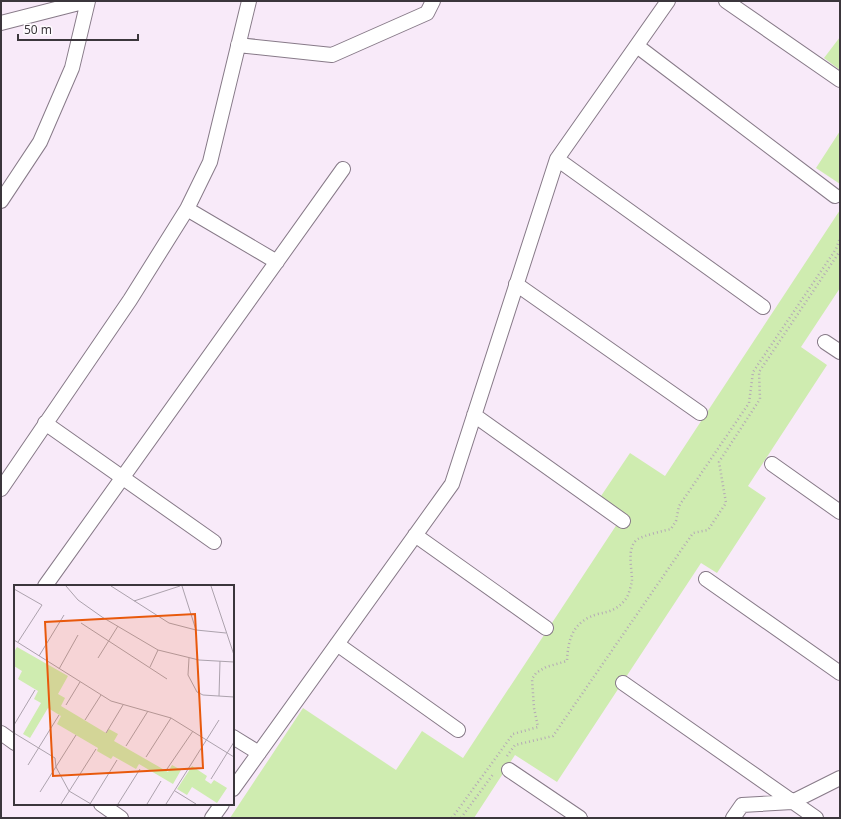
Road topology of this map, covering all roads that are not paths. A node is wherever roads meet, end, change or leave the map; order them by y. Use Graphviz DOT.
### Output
graph roads {
  1 [pos="88,1"];
  2 [pos="249,1"];
  3 [pos="433,1"];
  4 [pos="668,1"];
  5 [pos="726,1"];
  6 [pos="1,23"];
  7 [pos="238,45"];
  8 [pos="636,46"];
  9 [pos="840,80"];
  10 [pos="557,159"];
  11 [pos="343,169"];
  12 [pos="835,196"];
  13 [pos="1,201"];
  14 [pos="187,209"];
  15 [pos="277,262"];
  16 [pos="516,284"];
  17 [pos="763,307"];
  18 [pos="825,342"];
  19 [pos="840,352"];
  20 [pos="700,413"];
  21 [pos="474,415"];
  22 [pos="45,423"];
  23 [pos="772,464"];
  24 [pos="123,477"];
  25 [pos="1,489"];
  26 [pos="840,512"];
  27 [pos="623,521"];
  28 [pos="414,535"];
  29 [pos="214,542"];
  30 [pos="706,579"];
  31 [pos="46,585"];
  32 [pos="546,628"];
  33 [pos="337,644"];
  34 [pos="840,673"];
  35 [pos="623,683"];
  36 [pos="458,730"];
  37 [pos="1,733"];
  38 [pos="234,738"];
  39 [pos="14,742"];
  40 [pos="259,753"];
  41 [pos="504,766"];
  42 [pos="840,778"];
  43 [pos="234,788"];
  44 [pos="792,802"];
  45 [pos="102,805"];
  46 [pos="221,805"];
  47 [pos="121,818"];
  48 [pos="212,818"];
  49 [pos="580,818"];
  50 [pos="733,818"];
  51 [pos="816,818"];
  1 -- 6 [label="street"];
  1 -- 13 [label="street"];
  2 -- 7 [label="street"];
  3 -- 7 [label="street"];
  4 -- 8 [label="street"];
  5 -- 9 [label="street"];
  7 -- 14 [label="street"];
  8 -- 10 [label="street"];
  8 -- 12 [label="street"];
  10 -- 16 [label="street"];
  10 -- 17 [label="street"];
  11 -- 15 [label="street"];
  14 -- 15 [label="street"];
  14 -- 22 [label="street"];
  15 -- 24 [label="street"];
  16 -- 20 [label="street"];
  16 -- 21 [label="street"];
  18 -- 19 [label="street"];
  21 -- 27 [label="street"];
  21 -- 28 [label="street"];
  22 -- 24 [label="street"];
  22 -- 25 [label="street"];
  23 -- 26 [label="street"];
  24 -- 29 [label="street"];
  24 -- 31 [label="street"];
  28 -- 32 [label="street"];
  28 -- 33 [label="street"];
  30 -- 34 [label="street"];
  33 -- 36 [label="street"];
  33 -- 40 [label="street"];
  35 -- 44 [label="street"];
  37 -- 39 [label="street"];
  38 -- 40 [label="street"];
  40 -- 43 [label="street"];
  41 -- 49 [label="street"];
  42 -- 44 [label="street"];
  44 -- 50 [label="street"];
  44 -- 51 [label="street"];
  45 -- 47 [label="street"];
  46 -- 48 [label="street"];
}
